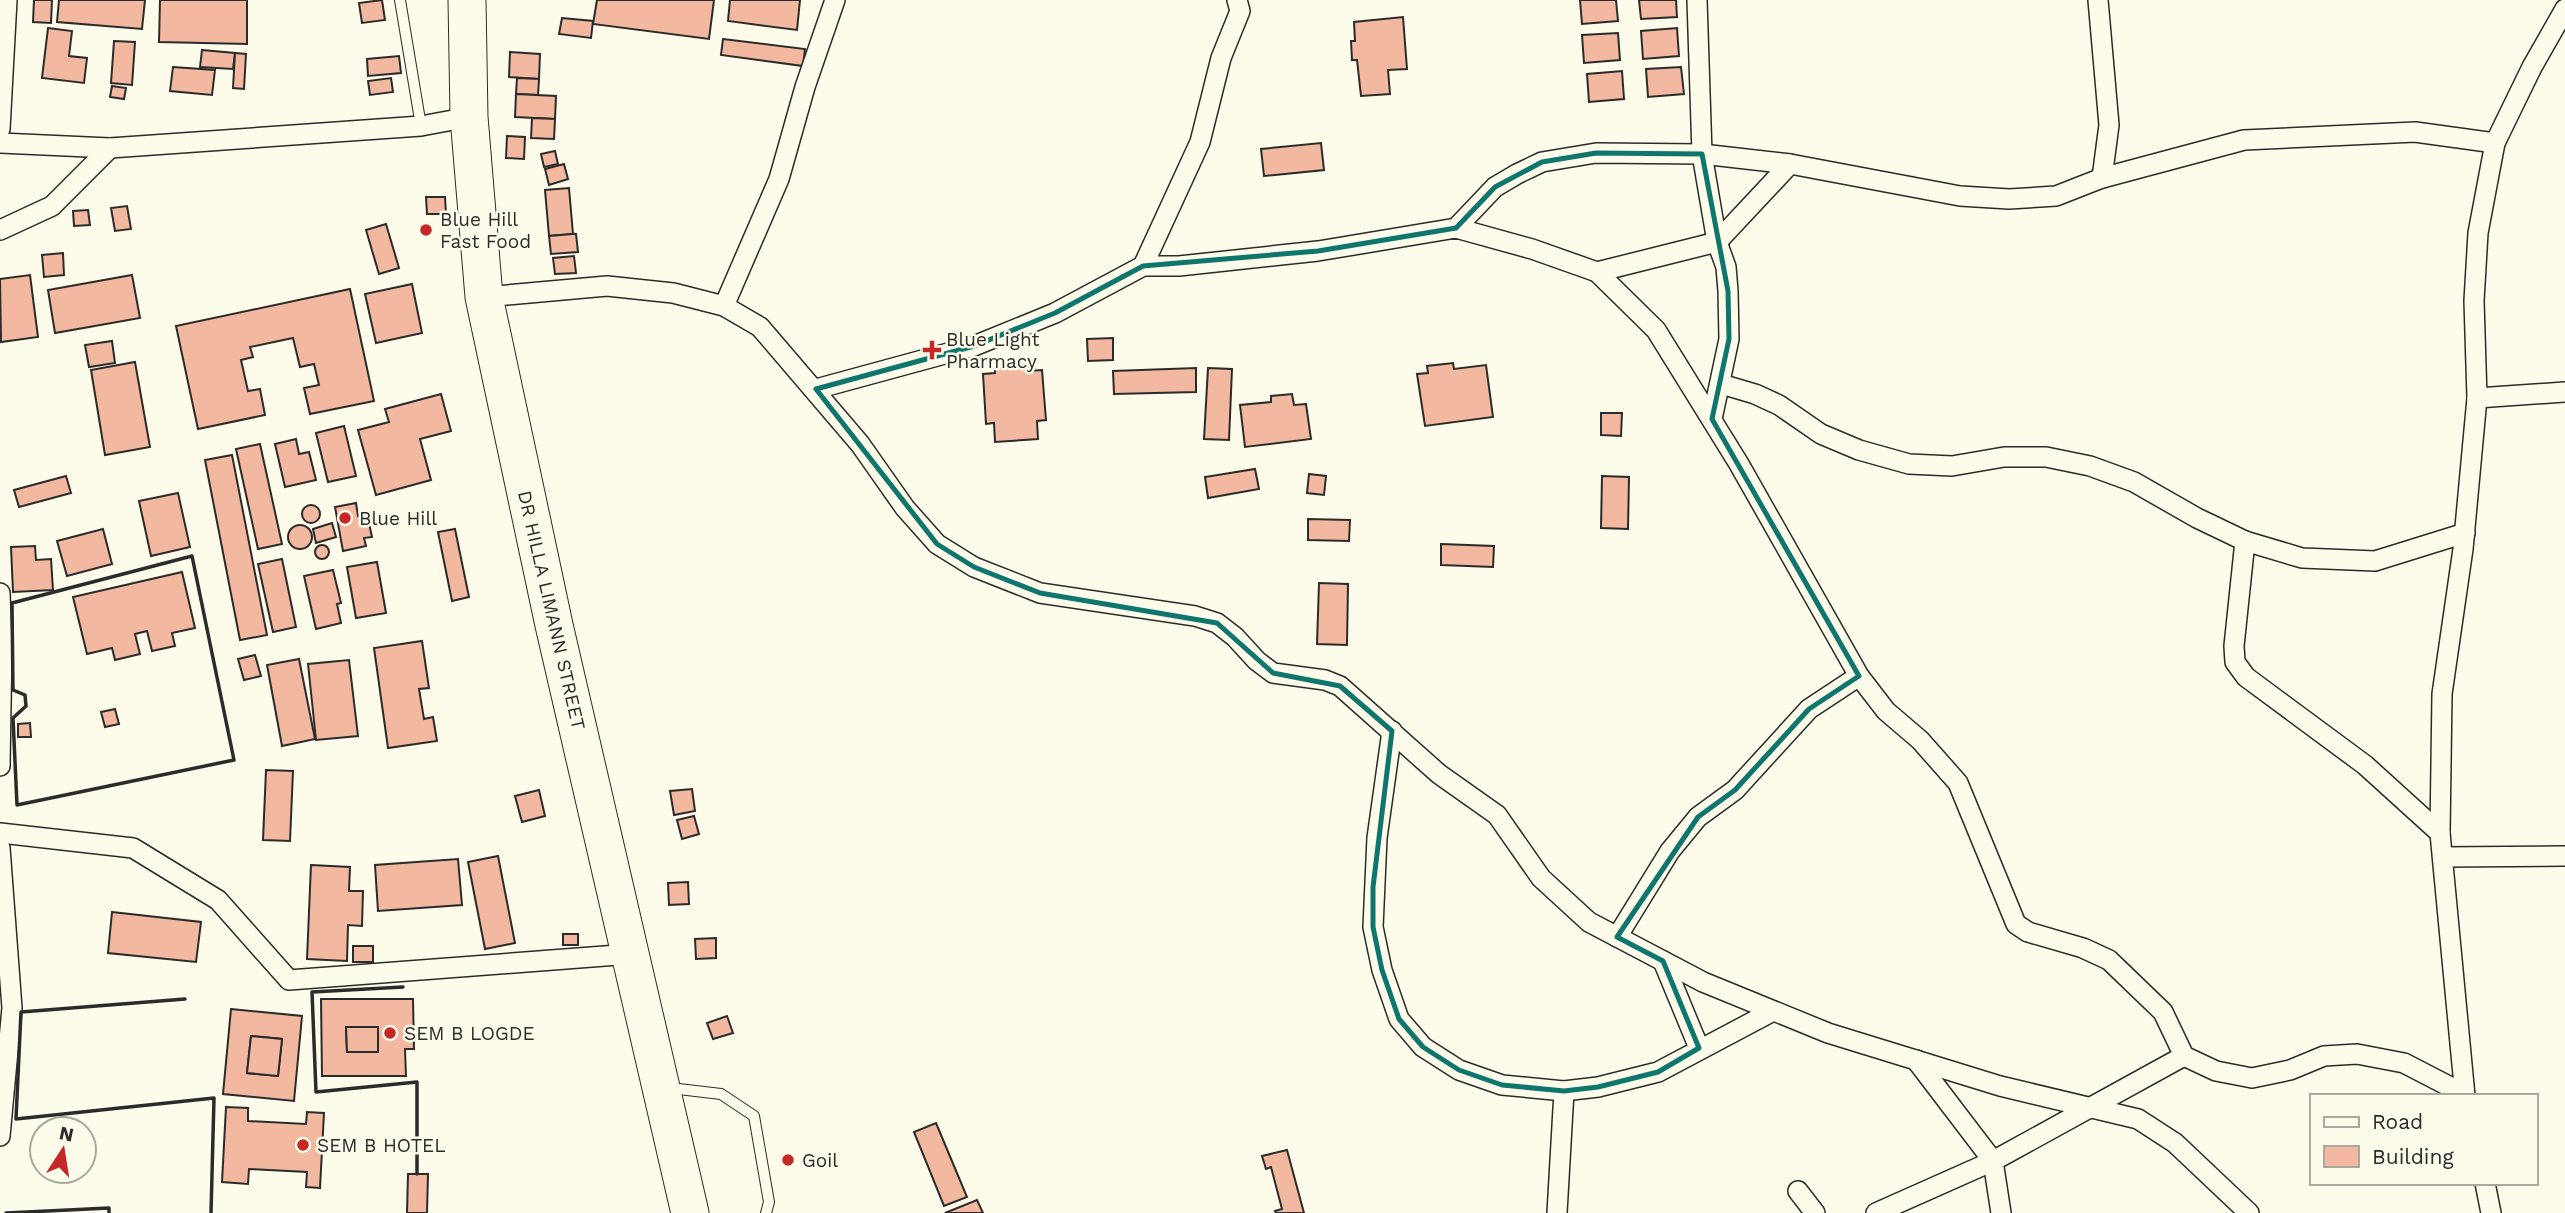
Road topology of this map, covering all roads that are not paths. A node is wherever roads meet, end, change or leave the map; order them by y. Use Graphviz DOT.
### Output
graph roads {
  1 [pos="7,0"];
  2 [pos="400,0"];
  3 [pos="467,0"];
  4 [pos="835,0"];
  5 [pos="1696,0"];
  6 [pos="2098,0"];
  7 [pos="1242,4"];
  8 [pos="2565,9"];
  9 [pos="469,117"];
  10 [pos="421,126"];
  11 [pos="0,129"];
  12 [pos="0,143"];
  13 [pos="2495,143"];
  14 [pos="110,148"];
  15 [pos="1702,154"];
  16 [pos="1790,164"];
  17 [pos="2102,178"];
  18 [pos="1456,228"];
  19 [pos="0,230"];
  20 [pos="1717,242"];
  21 [pos="1143,266"];
  22 [pos="1597,272"];
  23 [pos="484,297"];
  24 [pos="724,306"];
  25 [pos="1721,384"];
  26 [pos="816,389"];
  27 [pos="2565,392"];
  28 [pos="2477,398"];
  29 [pos="1712,419"];
  30 [pos="2465,533"];
  31 [pos="2245,541"];
  32 [pos="0,593"];
  33 [pos="1859,676"];
  34 [pos="1,700"];
  35 [pos="1392,731"];
  36 [pos="0,766"];
  37 [pos="2440,832"];
  38 [pos="0,833"];
  39 [pos="0,848"];
  40 [pos="2565,856"];
  41 [pos="2443,857"];
  42 [pos="1617,937"];
  43 [pos="631,954"];
  44 [pos="1663,961"];
  45 [pos="1773,1011"];
  46 [pos="1699,1048"];
  47 [pos="2184,1056"];
  48 [pos="1916,1060"];
  49 [pos="663,1087"];
  50 [pos="1564,1091"];
  51 [pos="2462,1094"];
  52 [pos="2464,1094"];
  53 [pos="2090,1107"];
  54 [pos="0,1136"];
  55 [pos="1993,1161"];
  56 [pos="2485,1185"];
  57 [pos="1798,1191"];
  58 [pos="690,1213"];
  59 [pos="766,1213"];
  60 [pos="1558,1213"];
  61 [pos="1815,1213"];
  62 [pos="1876,1213"];
  63 [pos="2001,1213"];
  64 [pos="2249,1213"];
  65 [pos="2491,1213"];
  1 -- 11 [label="street"];
  2 -- 10 [label="lane"];
  3 -- 9 [label="highway, DR HILLA LIMANN STREET"];
  4 -- 24 [label="street"];
  5 -- 15 [label="street"];
  6 -- 17 [label="street"];
  7 -- 21 [label="street"];
  8 -- 13 [label="street"];
  9 -- 10 [label="street"];
  9 -- 23 [label="highway, DR HILLA LIMANN STREET"];
  10 -- 14 [label="street"];
  12 -- 14 [label="street"];
  13 -- 17 [label="street"];
  13 -- 28 [label="street"];
  14 -- 19 [label="street"];
  15 -- 16 [label="street"];
  15 -- 18 [label="street"];
  15 -- 20 [label="street"];
  16 -- 17 [label="street"];
  16 -- 20 [label="street"];
  18 -- 21 [label="street"];
  18 -- 22 [label="street"];
  20 -- 22 [label="street"];
  20 -- 25 [label="street"];
  21 -- 26 [label="street"];
  22 -- 29 [label="street"];
  23 -- 24 [label="street"];
  23 -- 43 [label="highway, DR HILLA LIMANN STREET"];
  24 -- 26 [label="street"];
  25 -- 29 [label="street"];
  25 -- 31 [label="street"];
  26 -- 35 [label="street"];
  27 -- 28 [label="street"];
  28 -- 30 [label="street"];
  29 -- 33 [label="street"];
  30 -- 31 [label="street"];
  30 -- 37 [label="street"];
  31 -- 37 [label="street"];
  32 -- 34 [label="street"];
  33 -- 42 [label="street"];
  33 -- 47 [label="street"];
  34 -- 36 [label="street"];
  35 -- 42 [label="street"];
  35 -- 50 [label="street"];
  37 -- 41 [label="street"];
  38 -- 43 [label="street"];
  39 -- 54 [label="street"];
  40 -- 41 [label="street"];
  41 -- 52 [label="street"];
  42 -- 44 [label="street"];
  43 -- 49 [label="highway, DR HILLA LIMANN STREET"];
  44 -- 45 [label="street"];
  44 -- 46 [label="street"];
  45 -- 46 [label="street"];
  45 -- 48 [label="street"];
  46 -- 50 [label="street"];
  47 -- 51 [label="street"];
  47 -- 53 [label="street"];
  48 -- 53 [label="street"];
  48 -- 55 [label="street"];
  49 -- 58 [label="highway, DR HILLA LIMANN STREET"];
  49 -- 59 [label="lane"];
  50 -- 60 [label="street"];
  53 -- 55 [label="street"];
  53 -- 64 [label="street"];
  55 -- 62 [label="street"];
  55 -- 63 [label="street"];
  56 -- 65 [label="street"];
  57 -- 61 [label="street"];
}
